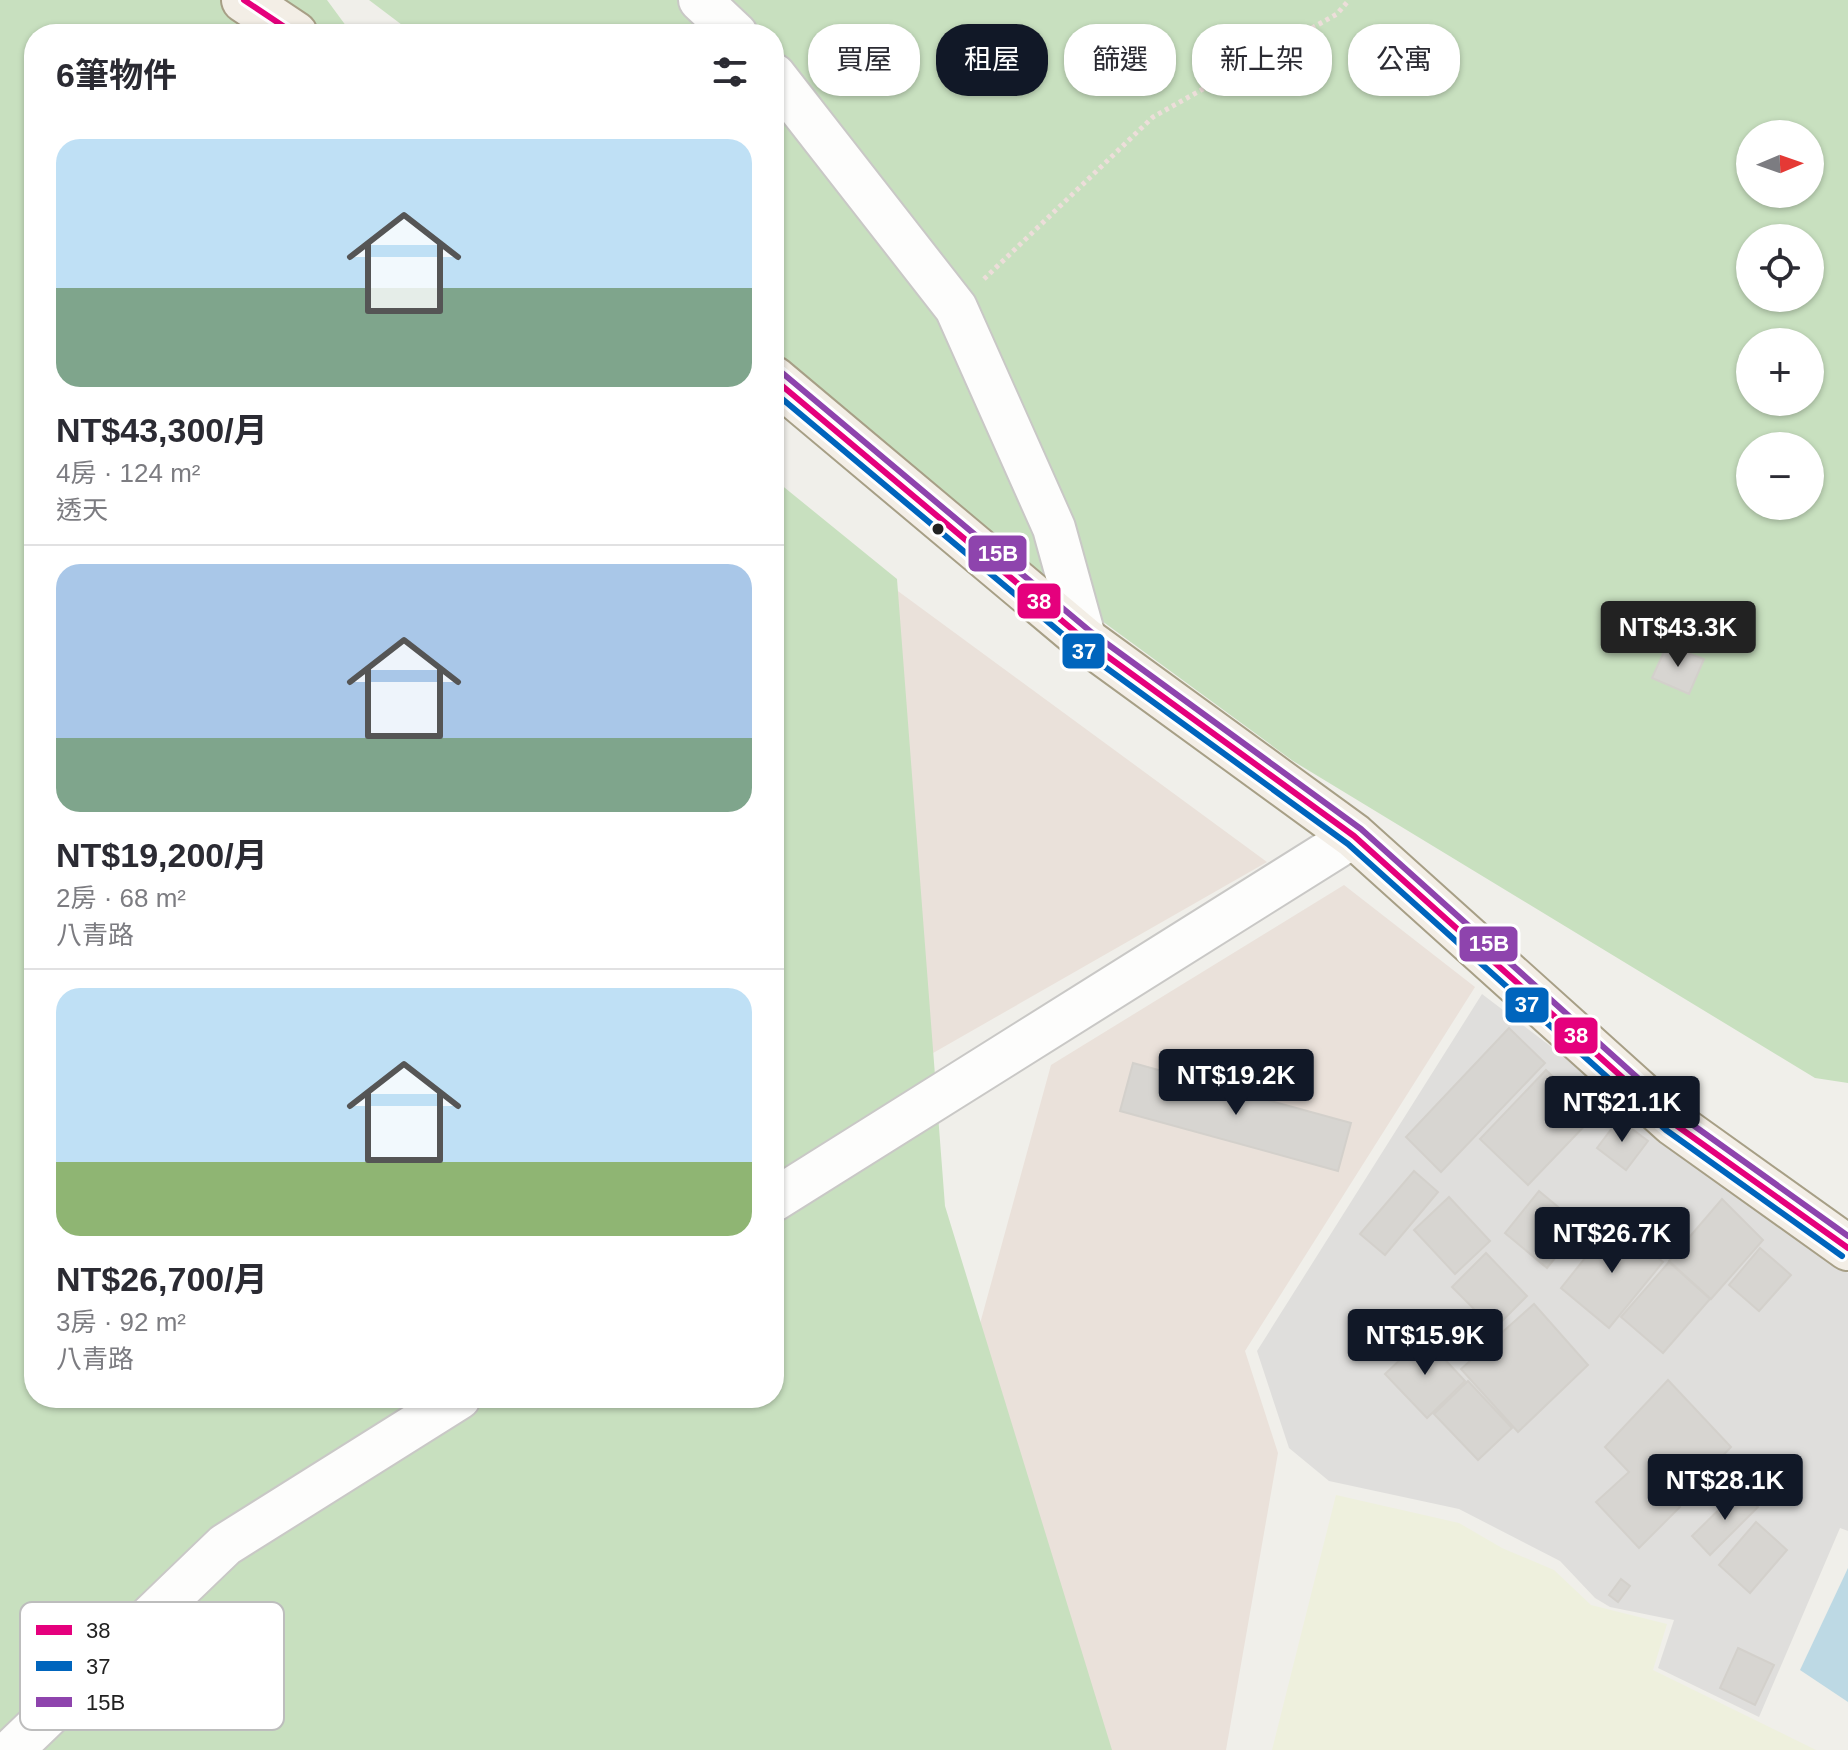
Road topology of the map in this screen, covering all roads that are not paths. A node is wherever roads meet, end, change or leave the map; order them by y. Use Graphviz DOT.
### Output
graph roads {
  1 [pos="244,0"];
  2 [pos="700,0"];
  3 [pos="280,24"];
  4 [pos="725,24"];
  5 [pos="784,88"];
  6 [pos="784,387"];
  7 [pos="1085,640"];
  8 [pos="1354,836"];
  9 [pos="784,1194"];
  10 [pos="1848,1248"];
  11 [pos="443,1408"];
  12 [pos="166,1602"];
  13 [pos="33,1730"];
  14 [pos="12,1750"];
  1 -- 3 [label="main road"];
  2 -- 4 [label="street"];
  5 -- 7 [label="street"];
  6 -- 7 [label="main road"];
  7 -- 8 [label="main road"];
  8 -- 9 [label="street"];
  8 -- 10 [label="main road"];
  11 -- 12 [label="street"];
  13 -- 14 [label="street"];
}
